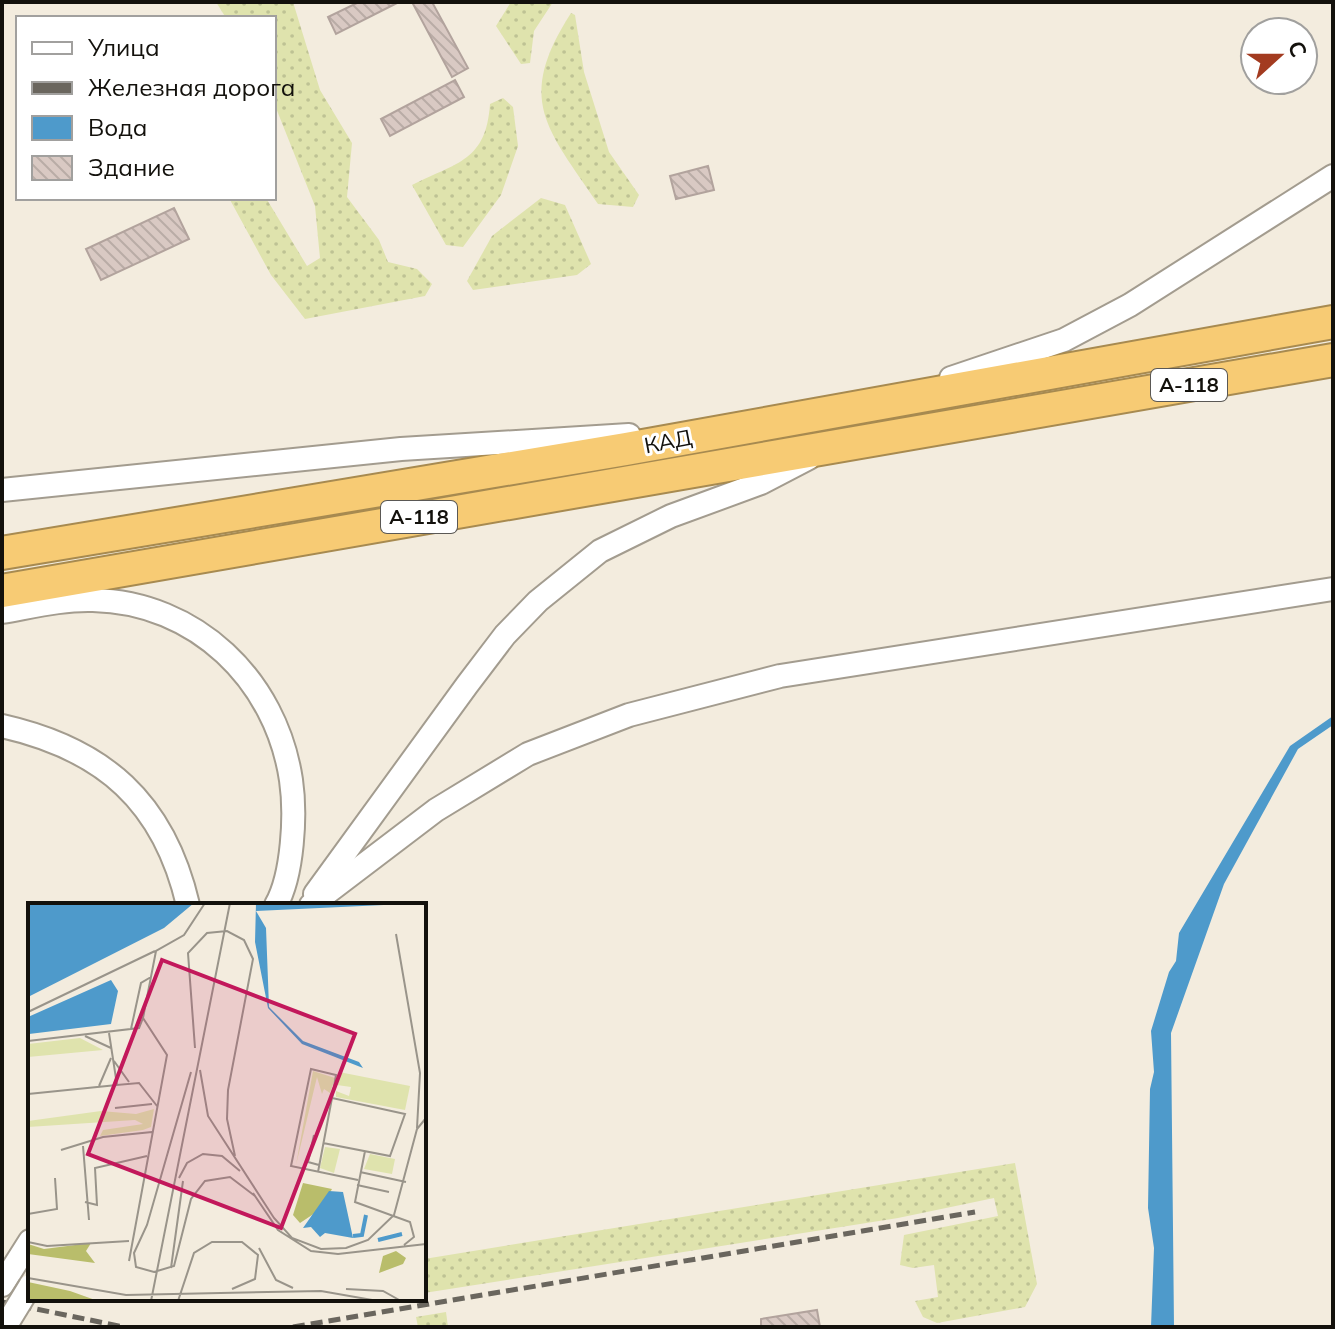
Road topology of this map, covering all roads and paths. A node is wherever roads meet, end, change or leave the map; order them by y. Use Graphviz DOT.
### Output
graph roads {
  1 [pos="1333,176"];
  2 [pos="1333,322"];
  3 [pos="1333,360"];
  4 [pos="880,401"];
  5 [pos="726,429"];
  6 [pos="836,444"];
  7 [pos="2,490"];
  8 [pos="2,553"];
  9 [pos="1333,589"];
  10 [pos="2,591"];
  11 [pos="2,612"];
  12 [pos="2,726"];
  13 [pos="188,903"];
  14 [pos="276,903"];
  15 [pos="311,903"];
  16 [pos="313,903"];
  17 [pos="28,1244"];
  18 [pos="2,1285"];
  19 [pos="28,1289"];
  20 [pos="5,1327"];
  1 -- 4 [label="street"];
  2 -- 4 [label="highway, КАД / А-118"];
  3 -- 6 [label="highway, КАД / А-118"];
  4 -- 5 [label="highway, КАД / А-118"];
  5 -- 7 [label="street"];
  5 -- 8 [label="highway, КАД / А-118"];
  6 -- 10 [label="highway, КАД / А-118"];
  6 -- 15 [label="street"];
  9 -- 16 [label="street"];
  11 -- 14 [label="street"];
  12 -- 13 [label="street"];
  17 -- 18 [label="street"];
  19 -- 20 [label="street, bridge"];
}
